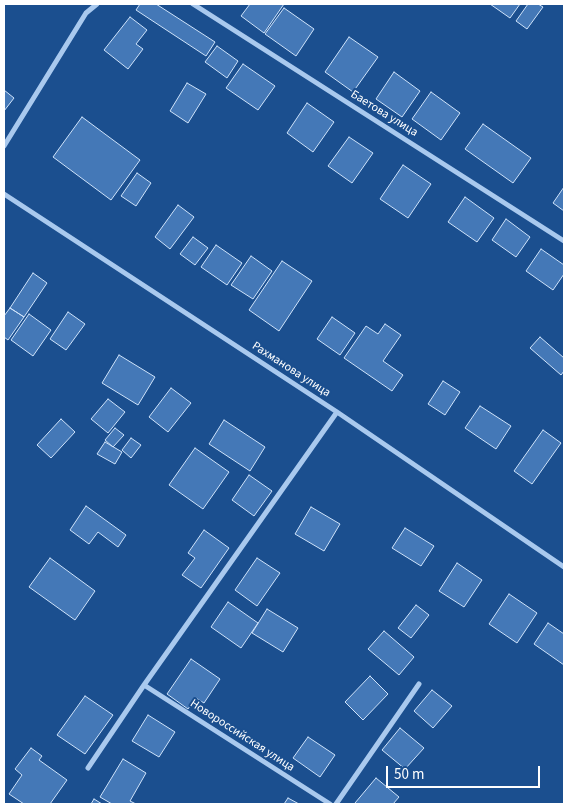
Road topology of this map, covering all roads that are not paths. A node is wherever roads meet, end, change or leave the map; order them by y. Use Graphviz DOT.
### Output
graph roads {
  1 [pos="97,4"];
  2 [pos="193,4"];
  3 [pos="4,146"];
  4 [pos="4,194"];
  5 [pos="564,241"];
  6 [pos="337,412"];
  7 [pos="564,567"];
  8 [pos="419,684"];
  9 [pos="144,685"];
  10 [pos="88,768"];
  11 [pos="330,804"];
  12 [pos="336,804"];
  1 -- 3 [label="street"];
  2 -- 5 [label="street, Баетова улица"];
  4 -- 6 [label="street, Рахманова улица"];
  6 -- 7 [label="street, Рахманова улица"];
  6 -- 9 [label="street"];
  8 -- 12 [label="street"];
  9 -- 10 [label="street"];
  9 -- 11 [label="street, Новороссийская улица"];
}
